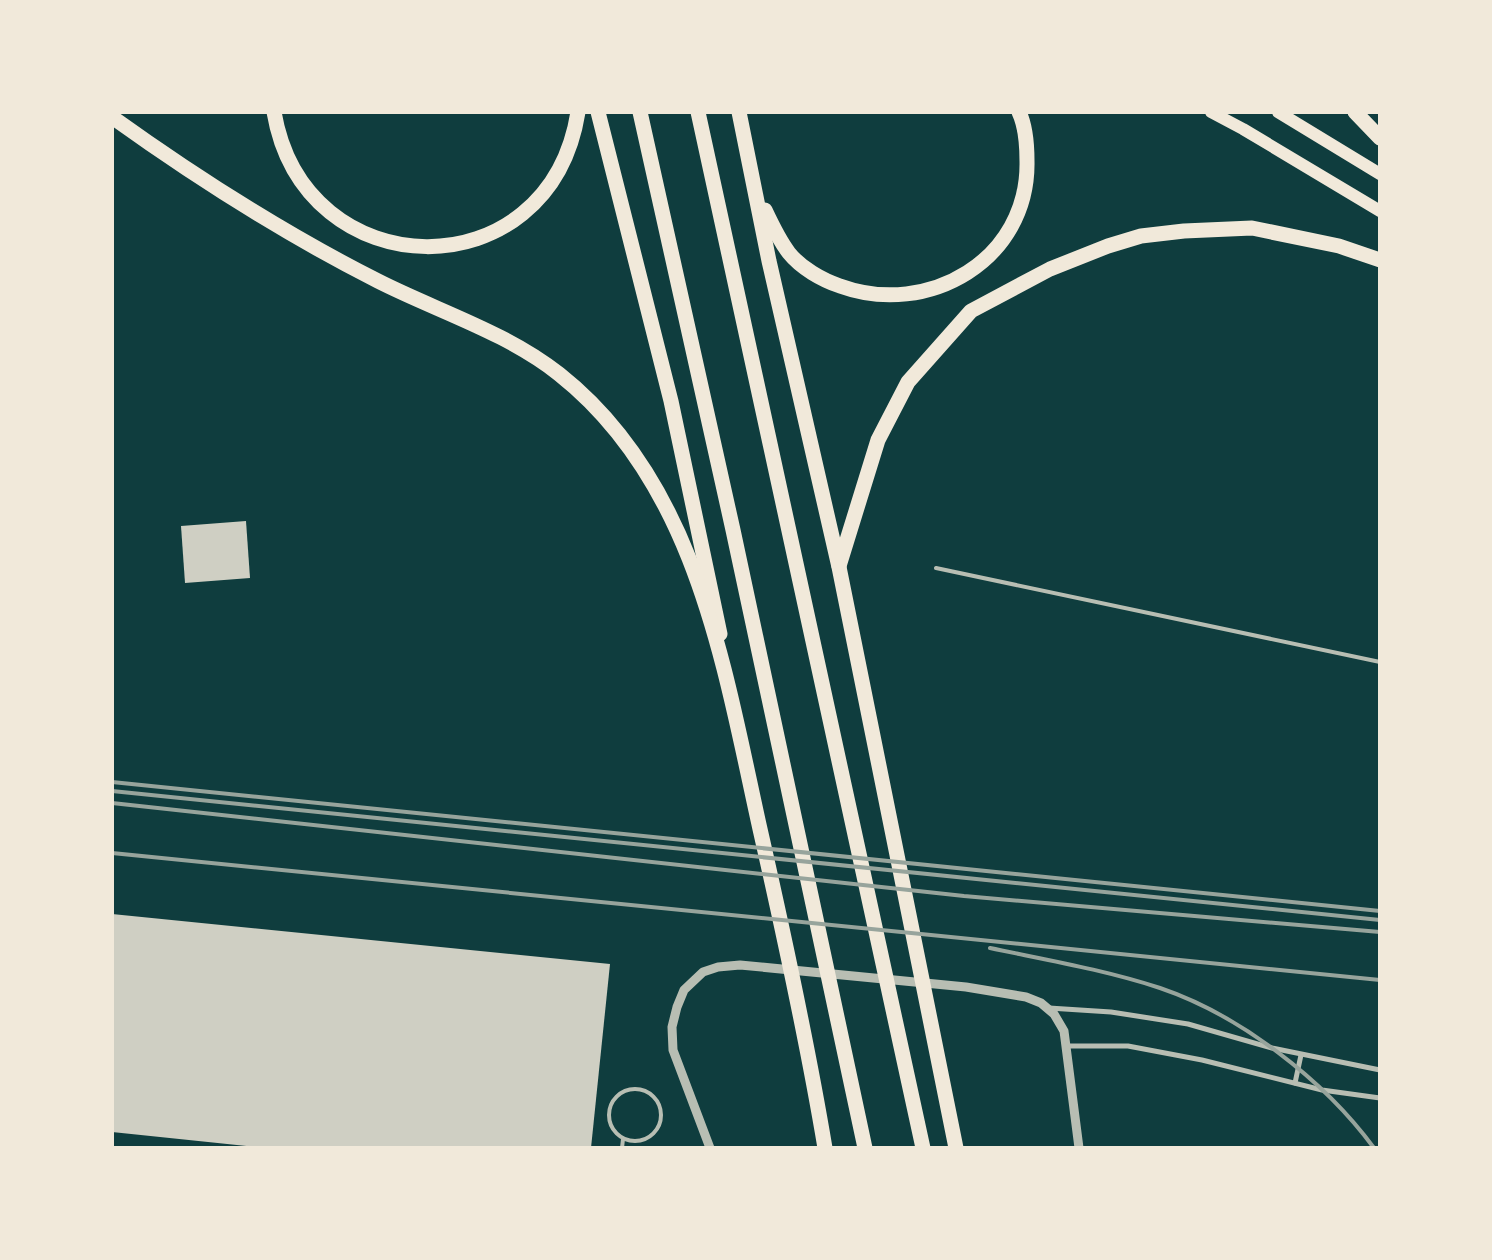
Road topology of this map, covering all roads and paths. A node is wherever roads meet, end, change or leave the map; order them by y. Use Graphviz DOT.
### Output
graph roads {
  1 [pos="274,112"];
  2 [pos="578,112"];
  3 [pos="598,112"];
  4 [pos="640,112"];
  5 [pos="698,112"];
  6 [pos="739,112"];
  7 [pos="1019,112"];
  8 [pos="1211,112"];
  9 [pos="1278,112"];
  10 [pos="1355,112"];
  11 [pos="112,117"];
  12 [pos="1380,138"];
  13 [pos="750,167"];
  14 [pos="1380,174"];
  15 [pos="1380,211"];
  16 [pos="1380,260"];
  17 [pos="936,568"];
  18 [pos="840,573"];
  19 [pos="1380,662"];
  20 [pos="724,669"];
  21 [pos="1047,1008"];
  22 [pos="1067,1046"];
  23 [pos="1301,1055"];
  24 [pos="1380,1070"];
  25 [pos="1295,1083"];
  26 [pos="1380,1098"];
  27 [pos="624,1139"];
  28 [pos="622,1148"];
  29 [pos="710,1148"];
  30 [pos="825,1148"];
  31 [pos="865,1148"];
  32 [pos="923,1148"];
  33 [pos="956,1148"];
  34 [pos="1079,1148"];
  1 -- 2 [label="highway"];
  3 -- 20 [label="highway"];
  4 -- 31 [label="highway"];
  5 -- 32 [label="highway"];
  6 -- 13 [label="highway"];
  7 -- 13 [label="highway"];
  8 -- 15 [label="main road"];
  9 -- 14 [label="main road"];
  10 -- 12 [label="highway"];
  11 -- 20 [label="highway"];
  13 -- 18 [label="highway"];
  16 -- 18 [label="highway"];
  17 -- 19 [label="lane"];
  18 -- 33 [label="highway"];
  20 -- 30 [label="highway"];
  21 -- 22 [label="street"];
  21 -- 23 [label="street"];
  21 -- 29 [label="street"];
  22 -- 25 [label="street"];
  22 -- 34 [label="street"];
  23 -- 24 [label="street"];
  23 -- 25 [label="street"];
  25 -- 26 [label="street"];
  27 -- 27 [label="lane"];
  27 -- 28 [label="lane"];
}
